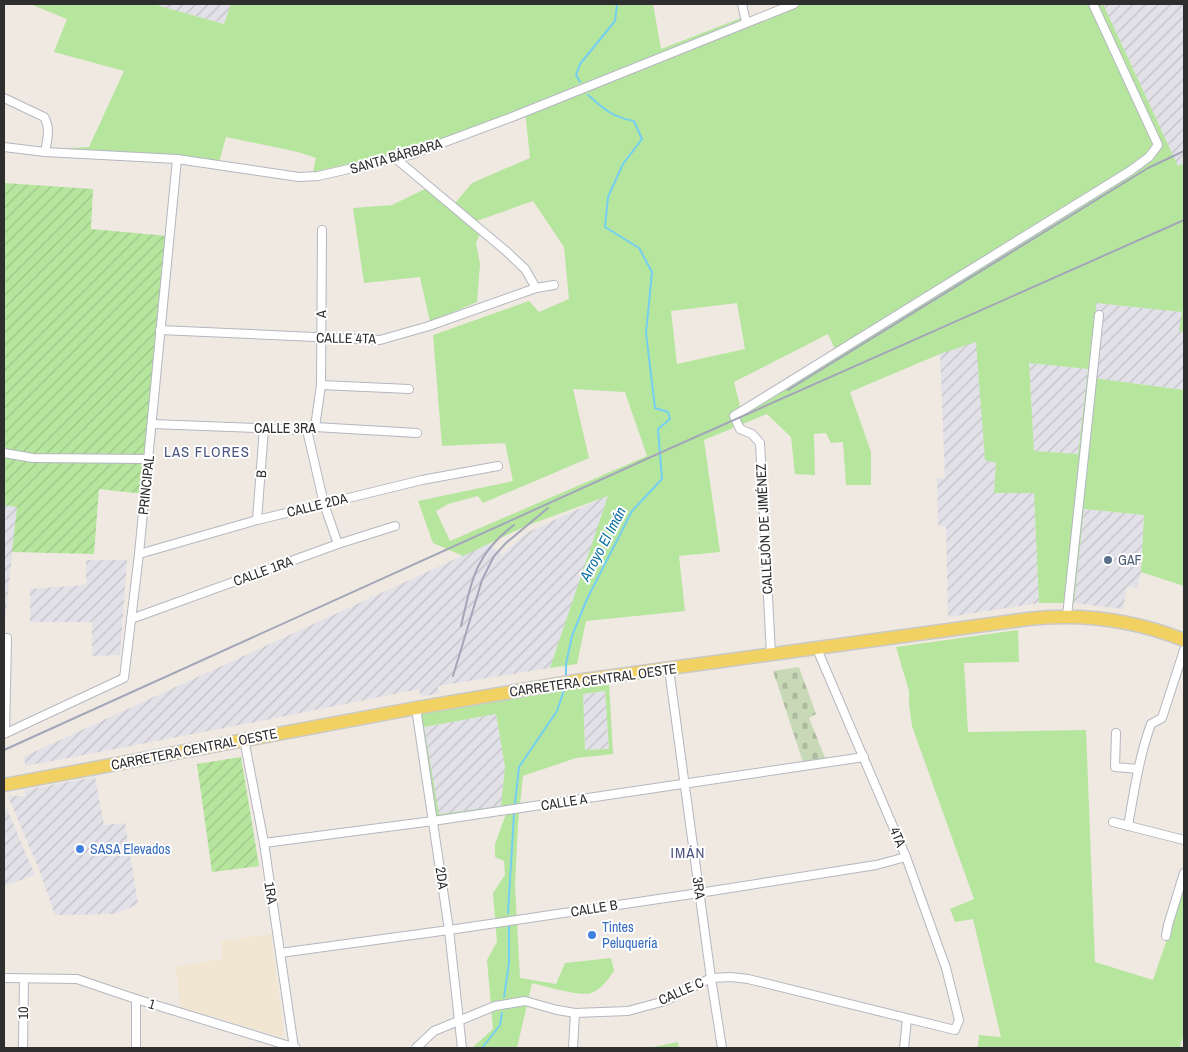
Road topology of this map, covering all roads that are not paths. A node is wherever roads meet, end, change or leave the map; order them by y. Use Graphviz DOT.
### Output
graph roads {
  1 [pos="742,4"];
  2 [pos="794,4"];
  3 [pos="1093,4"];
  4 [pos="746,22"];
  5 [pos="4,98"];
  6 [pos="4,147"];
  7 [pos="45,152"];
  8 [pos="395,158"];
  9 [pos="177,159"];
  10 [pos="322,230"];
  11 [pos="554,285"];
  12 [pos="536,288"];
  13 [pos="1098,315"];
  14 [pos="160,330"];
  15 [pos="321,338"];
  16 [pos="321,385"];
  17 [pos="409,389"];
  18 [pos="152,424"];
  19 [pos="264,428"];
  20 [pos="311,428"];
  21 [pos="417,433"];
  22 [pos="4,453"];
  23 [pos="149,459"];
  24 [pos="498,466"];
  25 [pos="324,504"];
  26 [pos="257,520"];
  27 [pos="395,526"];
  28 [pos="338,544"];
  29 [pos="139,554"];
  30 [pos="1067,616"];
  31 [pos="131,619"];
  32 [pos="7,638"];
  33 [pos="1184,640"];
  34 [pos="817,649"];
  35 [pos="1184,650"];
  36 [pos="771,654"];
  37 [pos="669,669"];
  38 [pos="416,708"];
  39 [pos="1116,733"];
  40 [pos="4,734"];
  41 [pos="244,739"];
  42 [pos="864,758"];
  43 [pos="1138,769"];
  44 [pos="684,784"];
  45 [pos="4,785"];
  46 [pos="433,821"];
  47 [pos="1113,822"];
  48 [pos="1128,826"];
  49 [pos="1184,840"];
  50 [pos="264,843"];
  51 [pos="906,857"];
  52 [pos="1184,873"];
  53 [pos="699,893"];
  54 [pos="449,930"];
  55 [pos="1166,936"];
  56 [pos="280,953"];
  57 [pos="4,978"];
  58 [pos="711,978"];
  59 [pos="24,979"];
  60 [pos="136,1000"];
  61 [pos="575,1012"];
  62 [pos="908,1019"];
  63 [pos="459,1021"];
  64 [pos="954,1030"];
  65 [pos="23,1048"];
  66 [pos="136,1048"];
  67 [pos="295,1048"];
  68 [pos="416,1048"];
  69 [pos="462,1048"];
  70 [pos="573,1048"];
  71 [pos="722,1048"];
  72 [pos="904,1048"];
  1 -- 4 [label="street"];
  2 -- 4 [label="street, SANTA BÁRBARA"];
  3 -- 36 [label="street, CALLEJÓN DE JIMÉNEZ"];
  4 -- 8 [label="street, SANTA BÁRBARA"];
  5 -- 7 [label="street"];
  6 -- 7 [label="street, SANTA BÁRBARA"];
  7 -- 9 [label="street, SANTA BÁRBARA"];
  8 -- 9 [label="street, SANTA BÁRBARA"];
  8 -- 12 [label="street"];
  9 -- 14 [label="street, PRINCIPAL"];
  10 -- 15 [label="street, A"];
  11 -- 12 [label="street, CALLE 4TA"];
  12 -- 15 [label="street, CALLE 4TA"];
  13 -- 30 [label="street"];
  14 -- 15 [label="street, CALLE 4TA"];
  14 -- 18 [label="street, PRINCIPAL"];
  15 -- 16 [label="street, A"];
  16 -- 17 [label="street"];
  16 -- 20 [label="street, A"];
  18 -- 19 [label="street, CALLE 3RA"];
  18 -- 23 [label="street, PRINCIPAL"];
  19 -- 20 [label="street, CALLE 3RA"];
  19 -- 26 [label="street, B"];
  20 -- 21 [label="street, CALLE 3RA"];
  20 -- 25 [label="street, A"];
  22 -- 23 [label="street"];
  23 -- 29 [label="street, PRINCIPAL"];
  24 -- 25 [label="street, CALLE 2DA"];
  25 -- 26 [label="street, CALLE 2DA"];
  25 -- 28 [label="street, A"];
  26 -- 29 [label="street, CALLE 2DA"];
  27 -- 28 [label="street, CALLE 1RA"];
  28 -- 31 [label="street, CALLE 1RA"];
  29 -- 31 [label="street, PRINCIPAL"];
  30 -- 33 [label="main road, CARRETERA CENTRAL OESTE"];
  30 -- 34 [label="main road, CARRETERA CENTRAL OESTE"];
  31 -- 40 [label="street, PRINCIPAL"];
  32 -- 40 [label="street"];
  34 -- 36 [label="main road, CARRETERA CENTRAL OESTE"];
  34 -- 42 [label="street, 4TA"];
  35 -- 43 [label="street"];
  36 -- 37 [label="main road, CARRETERA CENTRAL OESTE"];
  37 -- 38 [label="main road, CARRETERA CENTRAL OESTE"];
  37 -- 44 [label="street, 3RA"];
  38 -- 41 [label="main road, CARRETERA CENTRAL OESTE"];
  38 -- 46 [label="street, 2DA"];
  39 -- 43 [label="street"];
  41 -- 45 [label="main road, CARRETERA CENTRAL OESTE"];
  41 -- 50 [label="street, 1RA"];
  42 -- 44 [label="street, CALLE A"];
  42 -- 51 [label="street, 4TA"];
  43 -- 48 [label="street"];
  44 -- 46 [label="street, CALLE A"];
  44 -- 53 [label="street, 3RA"];
  46 -- 50 [label="street, CALLE A"];
  46 -- 54 [label="street, 2DA"];
  47 -- 48 [label="street"];
  48 -- 49 [label="street"];
  50 -- 56 [label="street, 1RA"];
  51 -- 53 [label="street, CALLE B"];
  51 -- 64 [label="street, 4TA"];
  52 -- 55 [label="street"];
  53 -- 54 [label="street, CALLE B"];
  53 -- 58 [label="street, 3RA"];
  54 -- 56 [label="street, CALLE B"];
  54 -- 63 [label="street, 2DA"];
  56 -- 67 [label="street, 1RA"];
  57 -- 59 [label="street, 1"];
  58 -- 61 [label="street, CALLE C"];
  58 -- 62 [label="street, CALLE C"];
  58 -- 71 [label="street, 3RA"];
  59 -- 60 [label="street, 1"];
  59 -- 65 [label="street, 10"];
  60 -- 66 [label="street"];
  60 -- 67 [label="street, 1"];
  61 -- 63 [label="street, CALLE C"];
  61 -- 70 [label="street"];
  62 -- 64 [label="street, CALLE C"];
  62 -- 72 [label="street"];
  63 -- 68 [label="street, CALLE C"];
  63 -- 69 [label="street, 2DA"];
}
